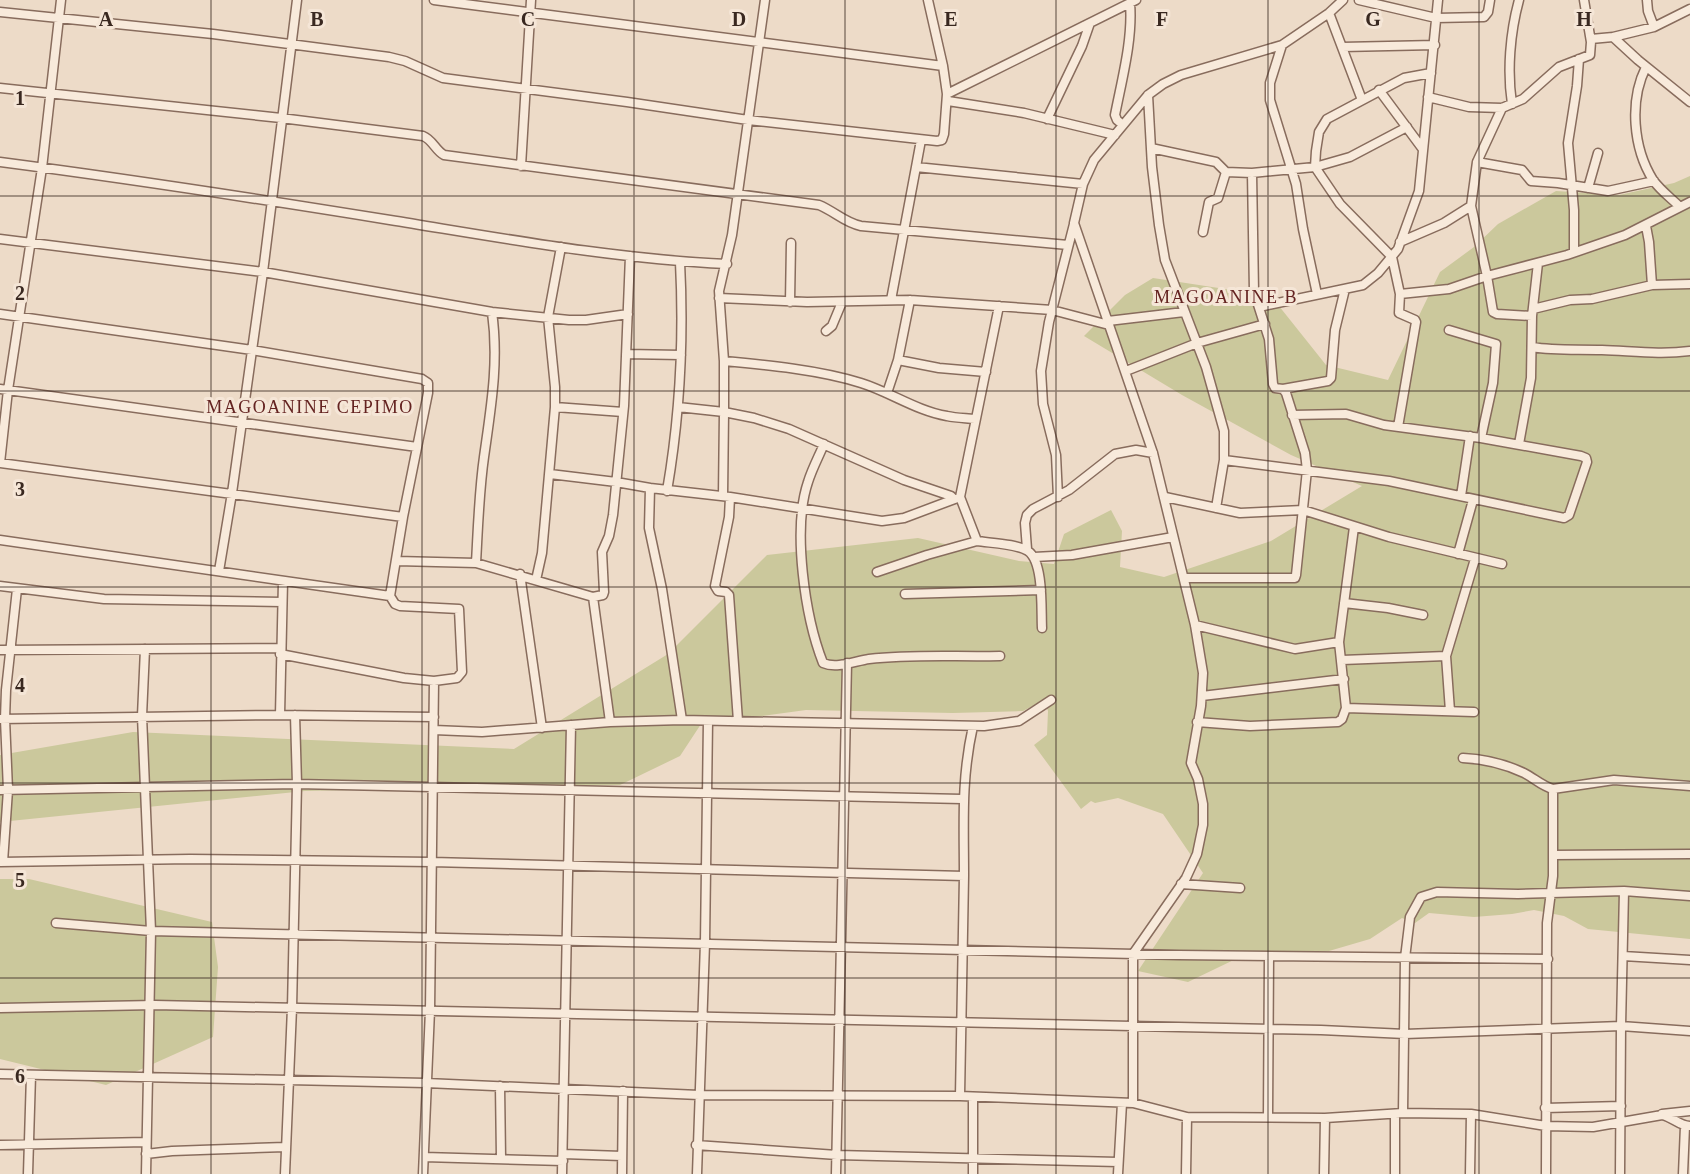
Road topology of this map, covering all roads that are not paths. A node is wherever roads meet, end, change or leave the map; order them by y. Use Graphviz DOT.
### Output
graph roads {
  1 [pos="61,0"];
  2 [pos="297,0"];
  3 [pos="434,0"];
  4 [pos="531,0"];
  5 [pos="765,0"];
  6 [pos="928,0"];
  7 [pos="1343,0"];
  8 [pos="1359,0"];
  9 [pos="1438,0"];
  10 [pos="1490,0"];
  11 [pos="1520,0"];
  12 [pos="1584,0"];
  13 [pos="1647,0"];
  14 [pos="1133,2"];
  15 [pos="1690,9"];
  16 [pos="0,12"];
  17 [pos="530,12"];
  18 [pos="1329,13"];
  19 [pos="1436,18"];
  20 [pos="59,19"];
  21 [pos="1090,24"];
  22 [pos="1654,27"];
  23 [pos="1613,37"];
  24 [pos="1591,39"];
  25 [pos="291,43"];
  26 [pos="758,44"];
  27 [pos="1282,45"];
  28 [pos="1435,45"];
  29 [pos="1342,47"];
  30 [pos="1579,60"];
  31 [pos="943,66"];
  32 [pos="1646,67"];
  33 [pos="1431,73"];
  34 [pos="0,88"];
  35 [pos="527,89"];
  36 [pos="1379,90"];
  37 [pos="51,93"];
  38 [pos="1148,95"];
  39 [pos="1428,97"];
  40 [pos="948,98"];
  41 [pos="1362,100"];
  42 [pos="1690,102"];
  43 [pos="1512,104"];
  44 [pos="1502,108"];
  45 [pos="281,118"];
  46 [pos="1047,119"];
  47 [pos="748,120"];
  48 [pos="1124,125"];
  49 [pos="1407,127"];
  50 [pos="1114,135"];
  51 [pos="921,140"];
  52 [pos="1151,148"];
  53 [pos="1422,148"];
  54 [pos="1598,153"];
  55 [pos="0,162"];
  56 [pos="1477,162"];
  57 [pos="521,166"];
  58 [pos="916,167"];
  59 [pos="1315,167"];
  60 [pos="42,168"];
  61 [pos="1292,169"];
  62 [pos="1226,172"];
  63 [pos="1252,173"];
  64 [pos="1654,181"];
  65 [pos="1083,184"];
  66 [pos="1571,185"];
  67 [pos="1588,188"];
  68 [pos="738,194"];
  69 [pos="272,200"];
  70 [pos="1690,202"];
  71 [pos="1471,206"];
  72 [pos="1680,207"];
  73 [pos="1074,223"];
  74 [pos="1646,226"];
  75 [pos="903,230"];
  76 [pos="1203,232"];
  77 [pos="0,239"];
  78 [pos="1400,242"];
  79 [pos="30,243"];
  80 [pos="791,243"];
  81 [pos="1068,245"];
  82 [pos="561,247"];
  83 [pos="1574,252"];
  84 [pos="630,256"];
  85 [pos="1392,257"];
  86 [pos="680,262"];
  87 [pos="1538,263"];
  88 [pos="727,264"];
  89 [pos="263,272"];
  90 [pos="1487,276"];
  91 [pos="1690,284"];
  92 [pos="1652,285"];
  93 [pos="1346,289"];
  94 [pos="1317,294"];
  95 [pos="1400,294"];
  96 [pos="719,298"];
  97 [pos="891,300"];
  98 [pos="910,300"];
  99 [pos="790,302"];
  100 [pos="842,302"];
  101 [pos="999,306"];
  102 [pos="1259,307"];
  103 [pos="1052,310"];
  104 [pos="492,312"];
  105 [pos="1184,312"];
  106 [pos="1532,312"];
  107 [pos="0,314"];
  108 [pos="628,314"];
  109 [pos="19,317"];
  110 [pos="548,317"];
  111 [pos="1109,323"];
  112 [pos="1265,324"];
  113 [pos="1449,330"];
  114 [pos="826,331"];
  115 [pos="1197,343"];
  116 [pos="1532,347"];
  117 [pos="252,350"];
  118 [pos="1690,351"];
  119 [pos="626,354"];
  120 [pos="681,355"];
  121 [pos="898,360"];
  122 [pos="724,361"];
  123 [pos="1126,371"];
  124 [pos="986,372"];
  125 [pos="1284,389"];
  126 [pos="4,390"];
  127 [pos="887,393"];
  128 [pos="555,407"];
  129 [pos="678,407"];
  130 [pos="623,412"];
  131 [pos="724,412"];
  132 [pos="1292,415"];
  133 [pos="975,419"];
  134 [pos="242,423"];
  135 [pos="1398,427"];
  136 [pos="1470,436"];
  137 [pos="1481,438"];
  138 [pos="824,444"];
  139 [pos="1519,444"];
  140 [pos="417,447"];
  141 [pos="1153,453"];
  142 [pos="1224,460"];
  143 [pos="0,463"];
  144 [pos="1307,470"];
  145 [pos="550,474"];
  146 [pos="616,482"];
  147 [pos="650,488"];
  148 [pos="667,491"];
  149 [pos="232,493"];
  150 [pos="1461,496"];
  151 [pos="726,497"];
  152 [pos="1058,497"];
  153 [pos="957,498"];
  154 [pos="1165,498"];
  155 [pos="1473,500"];
  156 [pos="1216,508"];
  157 [pos="802,509"];
  158 [pos="1303,510"];
  159 [pos="403,517"];
  160 [pos="1353,528"];
  161 [pos="1173,537"];
  162 [pos="0,540"];
  163 [pos="977,541"];
  164 [pos="1027,549"];
  165 [pos="1458,554"];
  166 [pos="1034,557"];
  167 [pos="1475,559"];
  168 [pos="397,561"];
  169 [pos="476,562"];
  170 [pos="1502,564"];
  171 [pos="219,571"];
  172 [pos="878,572"];
  173 [pos="520,574"];
  174 [pos="1184,578"];
  175 [pos="536,579"];
  176 [pos="283,581"];
  177 [pos="0,586"];
  178 [pos="17,589"];
  179 [pos="1041,590"];
  180 [pos="904,594"];
  181 [pos="390,596"];
  182 [pos="593,597"];
  183 [pos="282,602"];
  184 [pos="1344,603"];
  185 [pos="1423,615"];
  186 [pos="1196,625"];
  187 [pos="1042,628"];
  188 [pos="1339,642"];
  189 [pos="145,649"];
  190 [pos="5,650"];
  191 [pos="280,651"];
  192 [pos="1000,656"];
  193 [pos="1446,656"];
  194 [pos="1342,660"];
  195 [pos="847,663"];
  196 [pos="1344,679"];
  197 [pos="434,681"];
  198 [pos="1202,696"];
  199 [pos="1051,700"];
  200 [pos="1346,708"];
  201 [pos="1450,711"];
  202 [pos="1474,712"];
  203 [pos="280,715"];
  204 [pos="142,716"];
  205 [pos="295,716"];
  206 [pos="434,717"];
  207 [pos="2,719"];
  208 [pos="682,720"];
  209 [pos="708,721"];
  210 [pos="738,721"];
  211 [pos="610,722"];
  212 [pos="1197,722"];
  213 [pos="844,724"];
  214 [pos="571,725"];
  215 [pos="973,726"];
  216 [pos="542,728"];
  217 [pos="434,730"];
  218 [pos="1462,758"];
  219 [pos="297,784"];
  220 [pos="1690,786"];
  221 [pos="145,787"];
  222 [pos="433,787"];
  223 [pos="1553,789"];
  224 [pos="4,790"];
  225 [pos="571,790"];
  226 [pos="707,795"];
  227 [pos="844,797"];
  228 [pos="963,800"];
  229 [pos="1690,854"];
  230 [pos="1553,855"];
  231 [pos="148,859"];
  232 [pos="294,861"];
  233 [pos="1,862"];
  234 [pos="432,862"];
  235 [pos="567,866"];
  236 [pos="705,869"];
  237 [pos="841,874"];
  238 [pos="964,876"];
  239 [pos="1181,884"];
  240 [pos="1240,888"];
  241 [pos="1624,891"];
  242 [pos="1551,894"];
  243 [pos="1690,896"];
  244 [pos="56,923"];
  245 [pos="151,931"];
  246 [pos="294,933"];
  247 [pos="431,937"];
  248 [pos="567,940"];
  249 [pos="705,943"];
  250 [pos="840,946"];
  251 [pos="962,949"];
  252 [pos="1132,954"];
  253 [pos="1269,956"];
  254 [pos="1623,956"];
  255 [pos="1405,958"];
  256 [pos="1548,959"];
  257 [pos="1690,960"];
  258 [pos="150,1005"];
  259 [pos="0,1008"];
  260 [pos="292,1008"];
  261 [pos="430,1010"];
  262 [pos="565,1014"];
  263 [pos="701,1017"];
  264 [pos="839,1019"];
  265 [pos="961,1023"];
  266 [pos="1621,1026"];
  267 [pos="1132,1027"];
  268 [pos="1268,1029"];
  269 [pos="1547,1030"];
  270 [pos="1690,1031"];
  271 [pos="1405,1034"];
  272 [pos="0,1074"];
  273 [pos="31,1075"];
  274 [pos="147,1078"];
  275 [pos="288,1081"];
  276 [pos="426,1083"];
  277 [pos="500,1086"];
  278 [pos="563,1088"];
  279 [pos="623,1091"];
  280 [pos="838,1094"];
  281 [pos="699,1095"];
  282 [pos="960,1096"];
  283 [pos="974,1097"];
  284 [pos="1122,1103"];
  285 [pos="1133,1104"];
  286 [pos="1621,1106"];
  287 [pos="1545,1108"];
  288 [pos="1690,1111"];
  289 [pos="1399,1114"];
  290 [pos="1471,1114"];
  291 [pos="1662,1114"];
  292 [pos="1187,1117"];
  293 [pos="1268,1117"];
  294 [pos="1325,1118"];
  295 [pos="1622,1123"];
  296 [pos="1546,1126"];
  297 [pos="1687,1126"];
  298 [pos="146,1142"];
  299 [pos="0,1145"];
  300 [pos="28,1145"];
  301 [pos="696,1145"];
  302 [pos="285,1147"];
  303 [pos="146,1154"];
  304 [pos="837,1155"];
  305 [pos="622,1156"];
  306 [pos="424,1157"];
  307 [pos="563,1157"];
  308 [pos="501,1158"];
  309 [pos="973,1158"];
  310 [pos="1118,1162"];
  311 [pos="28,1174"];
  312 [pos="146,1174"];
  313 [pos="285,1174"];
  314 [pos="423,1174"];
  315 [pos="562,1174"];
  316 [pos="622,1174"];
  317 [pos="697,1174"];
  318 [pos="836,1174"];
  319 [pos="973,1174"];
  320 [pos="1118,1174"];
  321 [pos="1186,1174"];
  322 [pos="1324,1174"];
  323 [pos="1395,1174"];
  324 [pos="1470,1174"];
  325 [pos="1546,1174"];
  326 [pos="1620,1174"];
  327 [pos="1683,1174"];
  1 -- 20 [label="street"];
  2 -- 25 [label="street"];
  3 -- 17 [label="street"];
  4 -- 17 [label="street"];
  5 -- 26 [label="street"];
  6 -- 31 [label="street"];
  7 -- 18 [label="street"];
  8 -- 19 [label="street"];
  9 -- 19 [label="street"];
  10 -- 19 [label="street"];
  11 -- 43 [label="street"];
  12 -- 24 [label="street"];
  13 -- 22 [label="street"];
  14 -- 21 [label="street"];
  14 -- 48 [label="street"];
  15 -- 22 [label="street"];
  16 -- 20 [label="street"];
  17 -- 26 [label="street"];
  17 -- 35 [label="street"];
  18 -- 27 [label="street"];
  18 -- 29 [label="street"];
  19 -- 28 [label="street"];
  20 -- 25 [label="street"];
  20 -- 37 [label="street"];
  21 -- 40 [label="street"];
  21 -- 46 [label="street"];
  22 -- 23 [label="street"];
  23 -- 24 [label="street"];
  23 -- 32 [label="street"];
  24 -- 30 [label="street"];
  25 -- 35 [label="street"];
  25 -- 45 [label="street"];
  26 -- 31 [label="street"];
  26 -- 47 [label="street"];
  27 -- 38 [label="street"];
  27 -- 61 [label="street"];
  28 -- 29 [label="street"];
  28 -- 33 [label="street"];
  29 -- 41 [label="street"];
  30 -- 43 [label="street"];
  30 -- 66 [label="street"];
  31 -- 40 [label="street"];
  32 -- 42 [label="street"];
  32 -- 64 [label="street"];
  33 -- 36 [label="street"];
  33 -- 39 [label="street"];
  34 -- 37 [label="street"];
  35 -- 47 [label="street"];
  35 -- 57 [label="street"];
  36 -- 41 [label="street"];
  36 -- 49 [label="street"];
  37 -- 45 [label="street"];
  37 -- 60 [label="street"];
  38 -- 48 [label="street"];
  38 -- 52 [label="street"];
  39 -- 44 [label="street"];
  39 -- 53 [label="street"];
  40 -- 46 [label="street"];
  40 -- 51 [label="street"];
  41 -- 59 [label="street"];
  43 -- 44 [label="street"];
  44 -- 56 [label="street"];
  45 -- 57 [label="street"];
  45 -- 69 [label="street"];
  46 -- 50 [label="street"];
  47 -- 51 [label="street"];
  47 -- 68 [label="street"];
  48 -- 50 [label="street"];
  49 -- 53 [label="street"];
  49 -- 59 [label="street"];
  50 -- 65 [label="street"];
  51 -- 58 [label="street"];
  52 -- 62 [label="street"];
  52 -- 105 [label="street"];
  53 -- 78 [label="street"];
  54 -- 67 [label="street"];
  55 -- 60 [label="street"];
  56 -- 66 [label="street"];
  56 -- 71 [label="street"];
  57 -- 68 [label="street"];
  58 -- 65 [label="street"];
  58 -- 75 [label="street"];
  59 -- 61 [label="street"];
  59 -- 85 [label="street"];
  60 -- 69 [label="street"];
  60 -- 79 [label="street"];
  61 -- 63 [label="street"];
  61 -- 94 [label="street"];
  62 -- 63 [label="street"];
  62 -- 76 [label="street"];
  63 -- 102 [label="street"];
  64 -- 67 [label="street"];
  64 -- 72 [label="street"];
  65 -- 73 [label="street"];
  66 -- 67 [label="street"];
  66 -- 83 [label="street"];
  68 -- 75 [label="street"];
  68 -- 88 [label="street"];
  69 -- 82 [label="street"];
  69 -- 89 [label="street"];
  70 -- 72 [label="street"];
  71 -- 78 [label="street"];
  71 -- 90 [label="street"];
  72 -- 74 [label="street"];
  73 -- 81 [label="street"];
  73 -- 111 [label="street"];
  74 -- 83 [label="street"];
  74 -- 92 [label="street"];
  75 -- 81 [label="street"];
  75 -- 97 [label="street"];
  77 -- 79 [label="street"];
  78 -- 85 [label="street"];
  79 -- 89 [label="street"];
  79 -- 109 [label="street"];
  80 -- 99 [label="street"];
  81 -- 103 [label="street"];
  82 -- 84 [label="street"];
  82 -- 110 [label="street"];
  83 -- 87 [label="street"];
  84 -- 86 [label="street"];
  84 -- 108 [label="street"];
  85 -- 93 [label="street"];
  85 -- 95 [label="street"];
  86 -- 88 [label="street"];
  86 -- 120 [label="street"];
  87 -- 90 [label="street"];
  87 -- 106 [label="street"];
  88 -- 96 [label="street"];
  89 -- 104 [label="street"];
  89 -- 117 [label="street"];
  90 -- 95 [label="street"];
  90 -- 106 [label="street"];
  91 -- 92 [label="street"];
  92 -- 106 [label="street"];
  93 -- 94 [label="street"];
  93 -- 125 [label="street"];
  94 -- 102 [label="street"];
  95 -- 135 [label="street"];
  96 -- 99 [label="street"];
  96 -- 122 [label="street"];
  97 -- 98 [label="street"];
  97 -- 100 [label="street"];
  98 -- 101 [label="street"];
  98 -- 121 [label="street"];
  99 -- 100 [label="street"];
  100 -- 114 [label="street"];
  101 -- 103 [label="street"];
  101 -- 124 [label="street"];
  102 -- 112 [label="street"];
  103 -- 111 [label="street"];
  103 -- 152 [label="street"];
  104 -- 110 [label="street"];
  104 -- 169 [label="street"];
  105 -- 111 [label="street"];
  105 -- 115 [label="street"];
  106 -- 116 [label="street"];
  107 -- 109 [label="street"];
  108 -- 110 [label="street"];
  108 -- 119 [label="street"];
  109 -- 117 [label="street"];
  109 -- 126 [label="street"];
  110 -- 128 [label="street"];
  111 -- 123 [label="street"];
  112 -- 115 [label="street"];
  112 -- 125 [label="street"];
  113 -- 137 [label="street"];
  115 -- 123 [label="street"];
  115 -- 142 [label="street"];
  116 -- 118 [label="street"];
  116 -- 139 [label="street"];
  117 -- 134 [label="street"];
  117 -- 140 [label="street"];
  119 -- 120 [label="street"];
  119 -- 130 [label="street"];
  120 -- 129 [label="street"];
  121 -- 124 [label="street"];
  121 -- 127 [label="street"];
  122 -- 127 [label="street"];
  122 -- 131 [label="street"];
  123 -- 141 [label="street"];
  124 -- 133 [label="street"];
  125 -- 132 [label="street"];
  126 -- 134 [label="street"];
  126 -- 143 [label="street"];
  127 -- 133 [label="street"];
  128 -- 130 [label="street"];
  128 -- 145 [label="street"];
  129 -- 131 [label="street"];
  129 -- 148 [label="street"];
  130 -- 146 [label="street"];
  131 -- 138 [label="street"];
  131 -- 151 [label="street"];
  132 -- 135 [label="street"];
  132 -- 144 [label="street"];
  133 -- 153 [label="street"];
  134 -- 140 [label="street"];
  134 -- 149 [label="street"];
  135 -- 136 [label="street"];
  136 -- 137 [label="street"];
  136 -- 150 [label="street"];
  137 -- 139 [label="street"];
  138 -- 153 [label="street"];
  138 -- 157 [label="street"];
  139 -- 155 [label="street"];
  140 -- 159 [label="street"];
  141 -- 152 [label="street"];
  141 -- 154 [label="street"];
  142 -- 144 [label="street"];
  142 -- 156 [label="street"];
  143 -- 149 [label="street"];
  144 -- 150 [label="street"];
  144 -- 158 [label="street"];
  145 -- 146 [label="street"];
  145 -- 175 [label="street"];
  146 -- 147 [label="street"];
  146 -- 182 [label="street"];
  147 -- 148 [label="street"];
  147 -- 208 [label="street"];
  148 -- 151 [label="street"];
  149 -- 159 [label="street"];
  149 -- 171 [label="street"];
  150 -- 155 [label="street"];
  151 -- 157 [label="street"];
  151 -- 210 [label="street"];
  152 -- 164 [label="street"];
  153 -- 157 [label="street"];
  153 -- 163 [label="street"];
  154 -- 156 [label="street"];
  154 -- 161 [label="street"];
  155 -- 165 [label="street"];
  156 -- 158 [label="street"];
  157 -- 195 [label="street"];
  158 -- 160 [label="street"];
  158 -- 174 [label="street"];
  159 -- 168 [label="street"];
  160 -- 165 [label="street"];
  160 -- 184 [label="street"];
  161 -- 166 [label="street"];
  161 -- 174 [label="street"];
  162 -- 171 [label="street"];
  163 -- 164 [label="street"];
  163 -- 172 [label="street"];
  164 -- 166 [label="street"];
  165 -- 167 [label="street"];
  166 -- 179 [label="street"];
  167 -- 170 [label="street"];
  167 -- 193 [label="street"];
  168 -- 169 [label="street"];
  168 -- 181 [label="street"];
  169 -- 173 [label="street"];
  171 -- 176 [label="street"];
  173 -- 175 [label="street"];
  173 -- 216 [label="street"];
  174 -- 186 [label="street"];
  175 -- 182 [label="street"];
  176 -- 181 [label="street"];
  176 -- 183 [label="street"];
  177 -- 178 [label="street"];
  178 -- 183 [label="street"];
  178 -- 190 [label="street"];
  179 -- 180 [label="street"];
  179 -- 187 [label="street"];
  181 -- 197 [label="street"];
  182 -- 211 [label="street"];
  183 -- 191 [label="street"];
  184 -- 185 [label="street"];
  184 -- 188 [label="street"];
  186 -- 188 [label="street"];
  186 -- 198 [label="street"];
  188 -- 194 [label="street"];
  189 -- 190 [label="street"];
  189 -- 191 [label="street"];
  189 -- 204 [label="street"];
  190 -- 207 [label="street"];
  191 -- 197 [label="street"];
  191 -- 203 [label="street"];
  192 -- 195 [label="street"];
  193 -- 194 [label="street"];
  193 -- 201 [label="street"];
  194 -- 196 [label="street"];
  195 -- 213 [label="street"];
  196 -- 198 [label="street"];
  196 -- 200 [label="street"];
  197 -- 206 [label="street"];
  198 -- 212 [label="street"];
  199 -- 215 [label="street"];
  200 -- 201 [label="street"];
  200 -- 212 [label="street"];
  201 -- 202 [label="street"];
  203 -- 204 [label="street"];
  203 -- 205 [label="street"];
  204 -- 207 [label="street"];
  204 -- 221 [label="street"];
  205 -- 206 [label="street"];
  205 -- 219 [label="street"];
  206 -- 217 [label="street"];
  207 -- 224 [label="street"];
  208 -- 209 [label="street"];
  208 -- 211 [label="street"];
  209 -- 210 [label="street"];
  209 -- 226 [label="street"];
  210 -- 213 [label="street"];
  211 -- 214 [label="street"];
  212 -- 239 [label="street"];
  213 -- 215 [label="street"];
  213 -- 227 [label="street"];
  214 -- 216 [label="street"];
  214 -- 225 [label="street"];
  215 -- 228 [label="street"];
  216 -- 217 [label="street"];
  217 -- 222 [label="street"];
  218 -- 223 [label="street"];
  219 -- 221 [label="street"];
  219 -- 222 [label="street"];
  219 -- 232 [label="street"];
  220 -- 223 [label="street"];
  221 -- 224 [label="street"];
  221 -- 231 [label="street"];
  222 -- 225 [label="street"];
  222 -- 234 [label="street"];
  223 -- 230 [label="street"];
  224 -- 233 [label="street"];
  225 -- 226 [label="street"];
  225 -- 235 [label="street"];
  226 -- 227 [label="street"];
  226 -- 236 [label="street"];
  227 -- 228 [label="street"];
  227 -- 237 [label="street"];
  228 -- 238 [label="street"];
  229 -- 230 [label="street"];
  230 -- 242 [label="street"];
  231 -- 232 [label="street"];
  231 -- 233 [label="street"];
  231 -- 245 [label="street"];
  232 -- 234 [label="street"];
  232 -- 246 [label="street"];
  234 -- 235 [label="street"];
  234 -- 247 [label="street"];
  235 -- 236 [label="street"];
  235 -- 248 [label="street"];
  236 -- 237 [label="street"];
  236 -- 249 [label="street"];
  237 -- 238 [label="street"];
  237 -- 250 [label="street"];
  238 -- 251 [label="street"];
  239 -- 240 [label="street"];
  239 -- 252 [label="street"];
  241 -- 242 [label="street"];
  241 -- 243 [label="street"];
  241 -- 254 [label="street"];
  242 -- 255 [label="street"];
  242 -- 256 [label="street"];
  244 -- 245 [label="street"];
  245 -- 246 [label="street"];
  245 -- 258 [label="street"];
  246 -- 247 [label="street"];
  246 -- 260 [label="street"];
  247 -- 248 [label="street"];
  247 -- 261 [label="street"];
  248 -- 249 [label="street"];
  248 -- 262 [label="street"];
  249 -- 250 [label="street"];
  249 -- 263 [label="street"];
  250 -- 251 [label="street"];
  250 -- 264 [label="street"];
  251 -- 252 [label="street"];
  251 -- 265 [label="street"];
  252 -- 253 [label="street"];
  252 -- 267 [label="street"];
  253 -- 255 [label="street"];
  253 -- 268 [label="street"];
  254 -- 257 [label="street"];
  254 -- 266 [label="street"];
  255 -- 256 [label="street"];
  255 -- 271 [label="street"];
  256 -- 269 [label="street"];
  258 -- 259 [label="street"];
  258 -- 260 [label="street"];
  258 -- 274 [label="street"];
  260 -- 261 [label="street"];
  260 -- 275 [label="street"];
  261 -- 262 [label="street"];
  261 -- 276 [label="street"];
  262 -- 263 [label="street"];
  262 -- 278 [label="street"];
  263 -- 264 [label="street"];
  263 -- 281 [label="street"];
  264 -- 265 [label="street"];
  264 -- 280 [label="street"];
  265 -- 267 [label="street"];
  265 -- 282 [label="street"];
  266 -- 269 [label="street"];
  266 -- 270 [label="street"];
  266 -- 286 [label="street"];
  267 -- 268 [label="street"];
  267 -- 285 [label="street"];
  268 -- 271 [label="street"];
  268 -- 293 [label="street"];
  269 -- 271 [label="street"];
  269 -- 287 [label="street"];
  271 -- 289 [label="street"];
  272 -- 273 [label="street"];
  273 -- 274 [label="street"];
  273 -- 300 [label="street"];
  274 -- 275 [label="street"];
  274 -- 298 [label="street"];
  275 -- 276 [label="street"];
  275 -- 302 [label="street"];
  276 -- 277 [label="street"];
  276 -- 306 [label="street"];
  277 -- 278 [label="street"];
  277 -- 308 [label="street"];
  278 -- 279 [label="street"];
  278 -- 307 [label="street"];
  279 -- 281 [label="street"];
  279 -- 305 [label="street"];
  280 -- 281 [label="street"];
  280 -- 282 [label="street"];
  280 -- 304 [label="street"];
  281 -- 301 [label="street"];
  282 -- 283 [label="street"];
  283 -- 284 [label="street"];
  283 -- 309 [label="street"];
  284 -- 285 [label="street"];
  284 -- 310 [label="street"];
  285 -- 292 [label="street"];
  286 -- 287 [label="street"];
  286 -- 295 [label="street"];
  287 -- 296 [label="street"];
  288 -- 291 [label="street"];
  289 -- 290 [label="street"];
  289 -- 294 [label="street"];
  289 -- 323 [label="street"];
  290 -- 296 [label="street"];
  290 -- 324 [label="street"];
  291 -- 295 [label="street"];
  291 -- 297 [label="street"];
  292 -- 293 [label="street"];
  292 -- 321 [label="street"];
  293 -- 294 [label="street"];
  294 -- 322 [label="street"];
  295 -- 296 [label="street"];
  295 -- 326 [label="street"];
  296 -- 325 [label="street"];
  297 -- 327 [label="street"];
  298 -- 300 [label="street"];
  298 -- 303 [label="street"];
  299 -- 300 [label="street"];
  300 -- 311 [label="street"];
  301 -- 304 [label="street"];
  301 -- 317 [label="street"];
  302 -- 303 [label="street"];
  302 -- 313 [label="street"];
  303 -- 312 [label="street"];
  304 -- 309 [label="street"];
  304 -- 318 [label="street"];
  305 -- 307 [label="street"];
  305 -- 316 [label="street"];
  306 -- 308 [label="street"];
  306 -- 314 [label="street"];
  307 -- 308 [label="street"];
  307 -- 315 [label="street"];
  309 -- 310 [label="street"];
  309 -- 319 [label="street"];
  310 -- 320 [label="street"];
}
